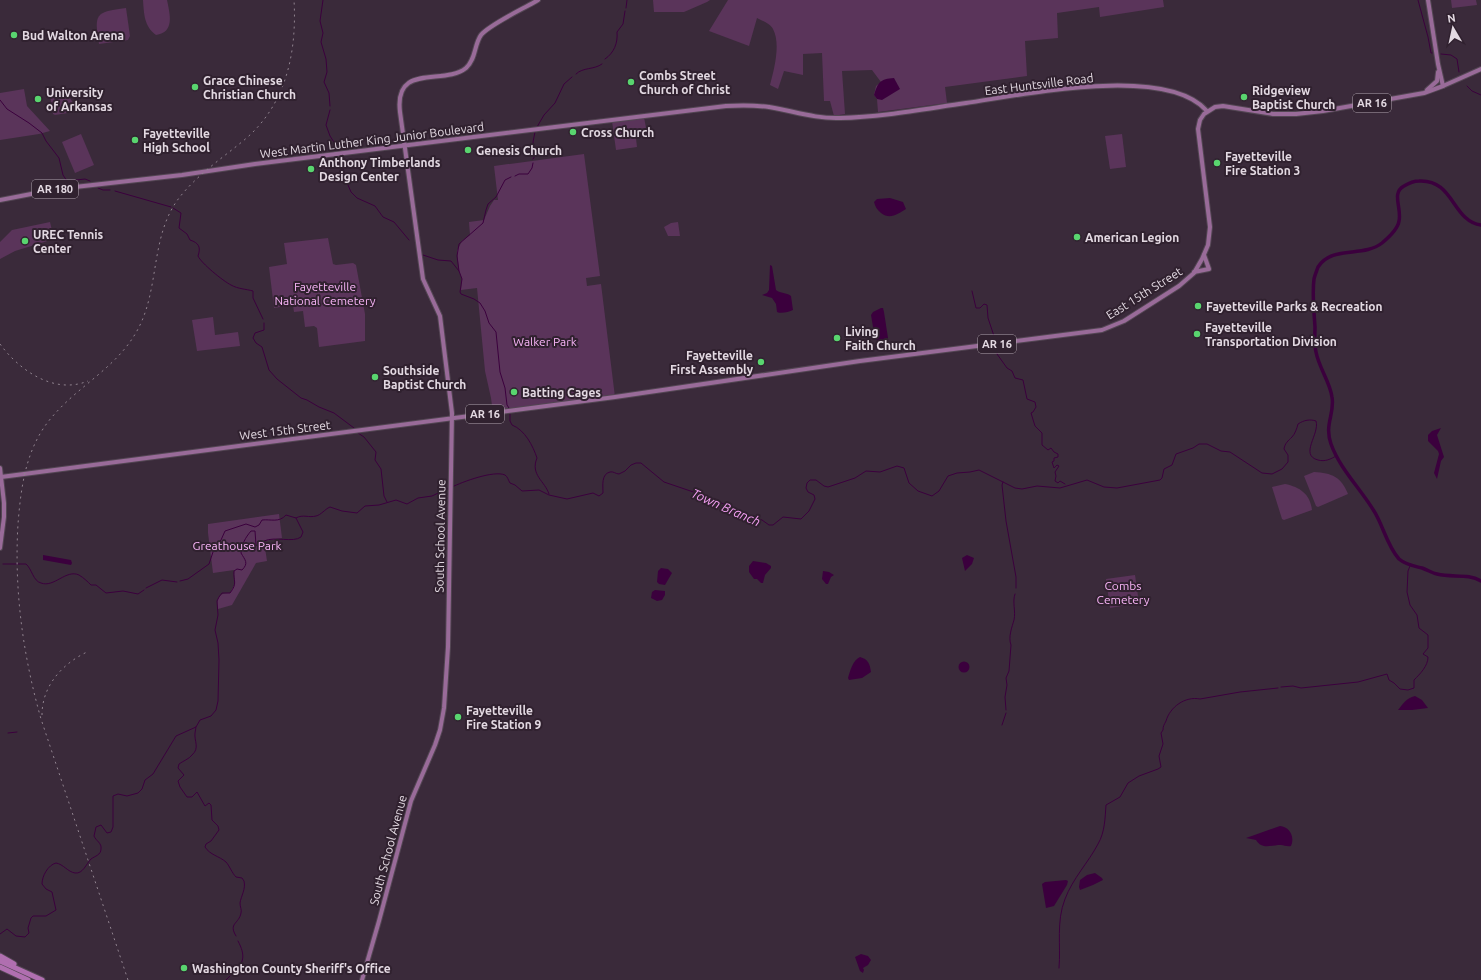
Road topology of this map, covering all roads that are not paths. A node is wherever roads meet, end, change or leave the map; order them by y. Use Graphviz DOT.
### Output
graph roads {
  1 [pos="538,0"];
  2 [pos="1428,0"];
  3 [pos="1438,64"];
  4 [pos="1481,69"];
  5 [pos="1443,86"];
  6 [pos="1424,93"];
  7 [pos="1207,111"];
  8 [pos="532,130"];
  9 [pos="404,147"];
  10 [pos="0,200"];
  11 [pos="1204,255"];
  12 [pos="1194,272"];
  13 [pos="571,402"];
  14 [pos="452,418"];
  15 [pos="0,468"];
  16 [pos="1,477"];
  17 [pos="0,548"];
  18 [pos="0,956"];
  19 [pos="0,961"];
  20 [pos="0,967"];
  21 [pos="35,977"];
  22 [pos="28,980"];
  23 [pos="42,980"];
  24 [pos="362,980"];
  1 -- 9 [label="main road, South School Avenue"];
  2 -- 3 [label="main road"];
  3 -- 5 [label="main road"];
  3 -- 6 [label="main road"];
  4 -- 5 [label="main road, AR 16"];
  5 -- 6 [label="main road, AR 16"];
  6 -- 7 [label="main road, AR 16"];
  7 -- 8 [label="main road, East Huntsville Road"];
  7 -- 11 [label="main road, AR 16"];
  8 -- 9 [label="main road, West Martin Luther King Junior Boulevard"];
  9 -- 10 [label="main road, West Martin Luther King Junior Boulevard / AR 180"];
  9 -- 14 [label="main road, South School Avenue"];
  11 -- 12 [label="main road, East 15th Street / AR 16"];
  11 -- 12 [label="main road"];
  12 -- 13 [label="main road, East 15th Street / AR 16"];
  13 -- 14 [label="main road, West 15th Street / AR 16"];
  14 -- 16 [label="main road, West 15th Street / AR 16"];
  14 -- 24 [label="main road, South School Avenue"];
  15 -- 16 [label="main road"];
  16 -- 17 [label="main road"];
  18 -- 21 [label="highway"];
  19 -- 21 [label="highway"];
  20 -- 22 [label="highway"];
  21 -- 23 [label="highway"];
}
